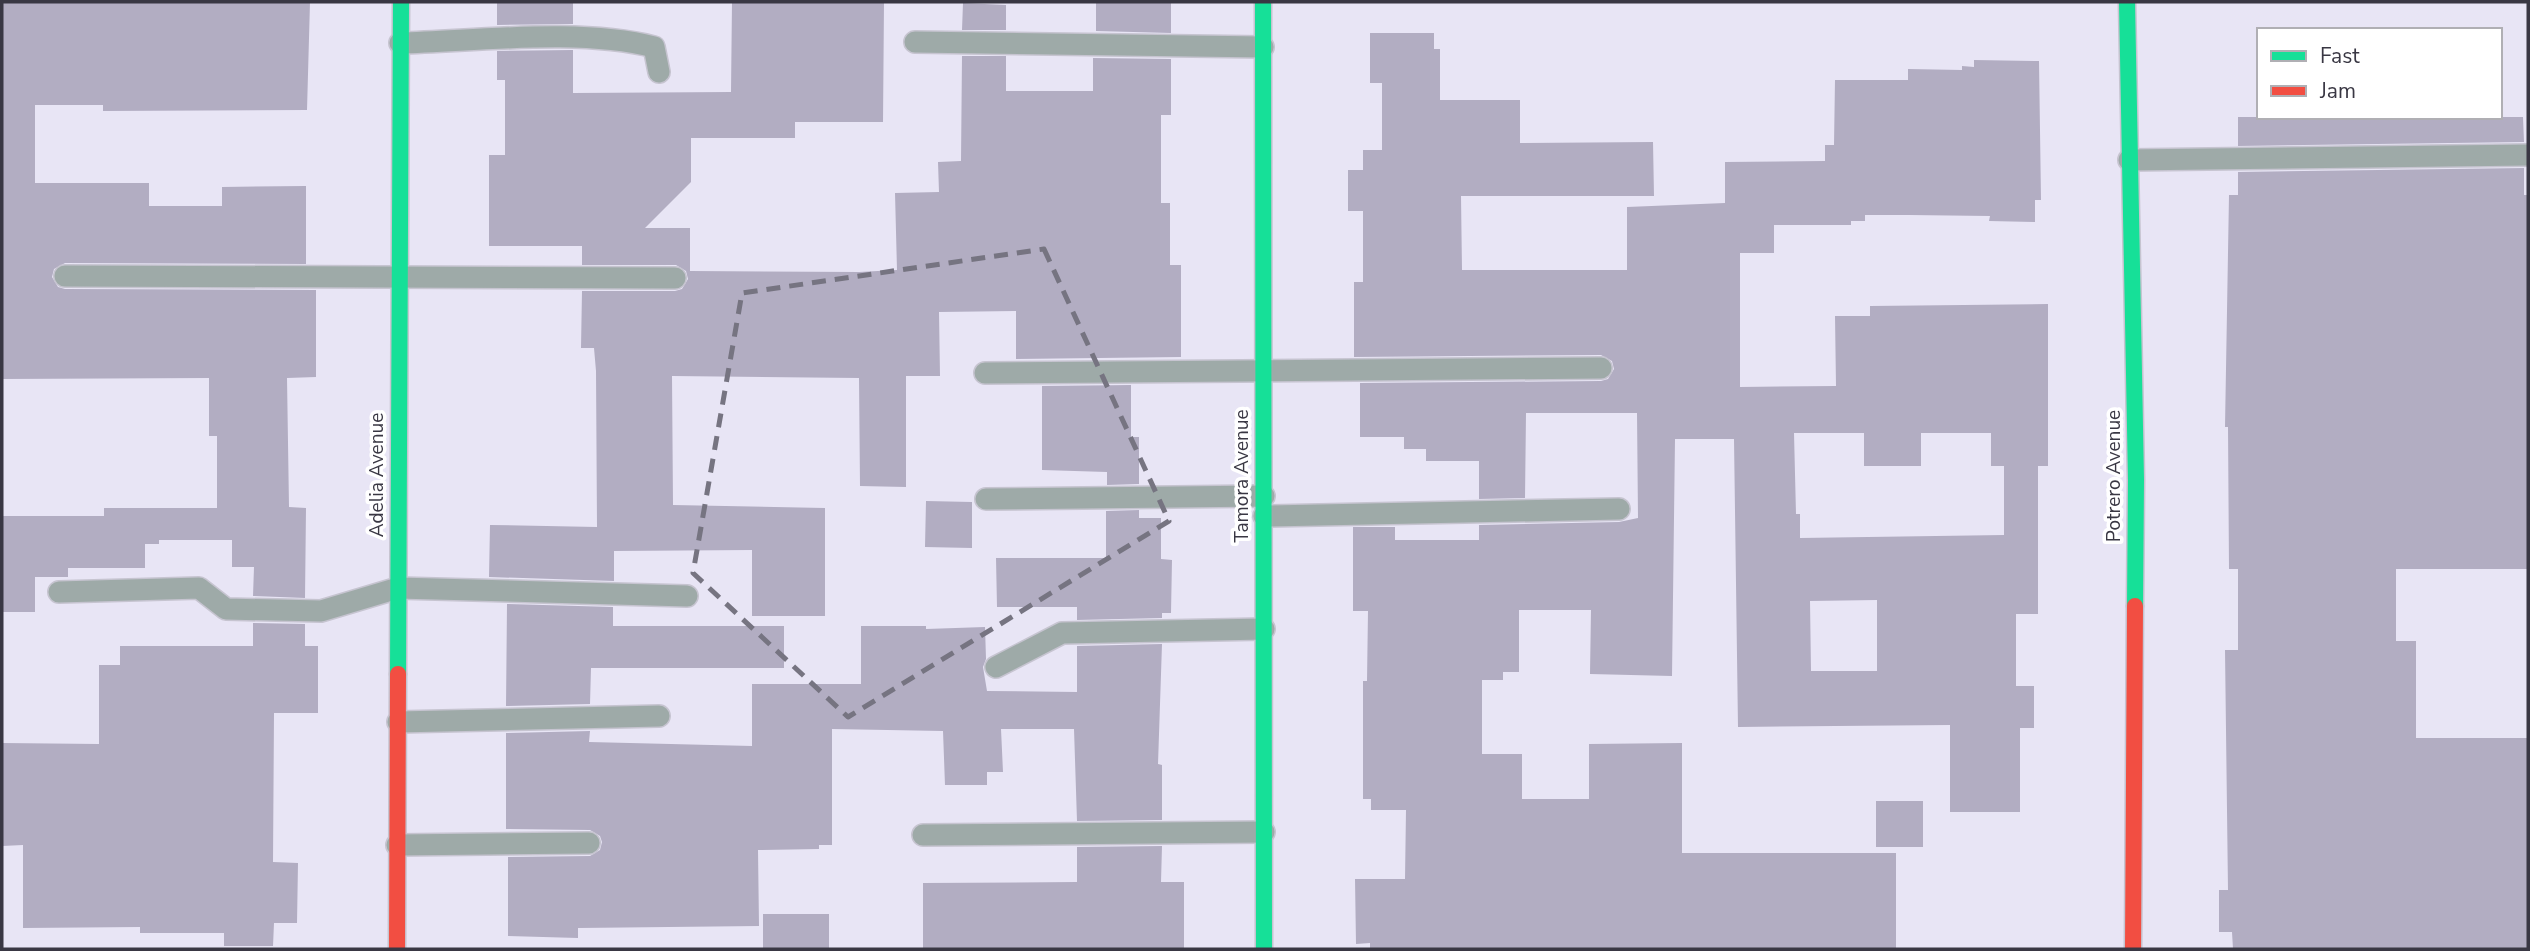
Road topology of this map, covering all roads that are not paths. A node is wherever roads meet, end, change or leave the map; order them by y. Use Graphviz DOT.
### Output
graph roads {
  1 [pos="401,2"];
  2 [pos="1262,2"];
  3 [pos="2127,2"];
  4 [pos="915,41"];
  5 [pos="400,43"];
  6 [pos="1263,47"];
  7 [pos="659,72"];
  8 [pos="2528,155"];
  9 [pos="2129,160"];
  10 [pos="399,275"];
  11 [pos="65,276"];
  12 [pos="675,278"];
  13 [pos="1601,368"];
  14 [pos="1263,372"];
  15 [pos="985,373"];
  16 [pos="986,499"];
  17 [pos="1264,506"];
  18 [pos="1619,509"];
  19 [pos="398,588"];
  20 [pos="59,592"];
  21 [pos="687,596"];
  22 [pos="1264,629"];
  23 [pos="996,667"];
  24 [pos="659,716"];
  25 [pos="398,722"];
  26 [pos="1264,832"];
  27 [pos="923,835"];
  28 [pos="589,842"];
  29 [pos="397,845"];
  30 [pos="397,949"];
  31 [pos="1264,949"];
  32 [pos="2133,949"];
  1 -- 5 [label="street, Adelia Avenue"];
  2 -- 6 [label="street, Tamora Avenue"];
  3 -- 9 [label="street, Potrero Avenue"];
  4 -- 6 [label="lane"];
  5 -- 7 [label="lane"];
  5 -- 10 [label="street, Adelia Avenue"];
  6 -- 14 [label="street, Tamora Avenue"];
  8 -- 9 [label="lane"];
  9 -- 32 [label="street, Potrero Avenue"];
  10 -- 11 [label="lane"];
  10 -- 12 [label="lane"];
  10 -- 19 [label="street, Adelia Avenue"];
  13 -- 14 [label="lane"];
  14 -- 15 [label="lane"];
  14 -- 17 [label="street, Tamora Avenue"];
  16 -- 17 [label="lane"];
  17 -- 18 [label="lane"];
  17 -- 22 [label="street, Tamora Avenue"];
  19 -- 20 [label="lane"];
  19 -- 21 [label="lane"];
  19 -- 25 [label="street, Adelia Avenue"];
  22 -- 23 [label="lane"];
  22 -- 26 [label="street, Tamora Avenue"];
  24 -- 25 [label="lane"];
  25 -- 29 [label="street, Adelia Avenue"];
  26 -- 27 [label="lane"];
  26 -- 31 [label="street, Tamora Avenue"];
  28 -- 29 [label="lane"];
  29 -- 30 [label="street, Adelia Avenue"];
}
